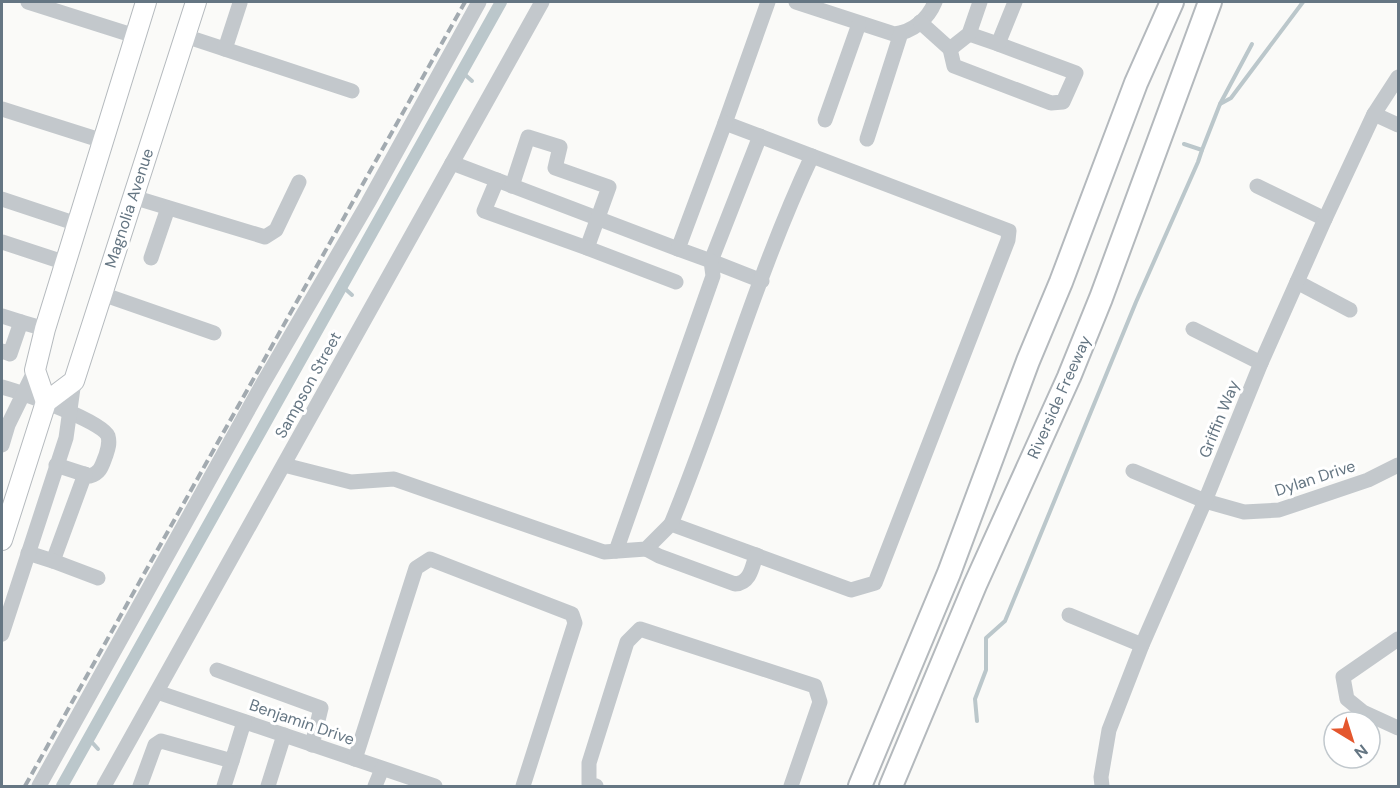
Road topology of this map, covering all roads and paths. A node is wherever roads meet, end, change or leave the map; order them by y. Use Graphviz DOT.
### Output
graph roads {
  1 [pos="28,2"];
  2 [pos="146,2"];
  3 [pos="195,2"];
  4 [pos="479,2"];
  5 [pos="542,2"];
  6 [pos="768,2"];
  7 [pos="796,2"];
  8 [pos="935,2"];
  9 [pos="980,2"];
  10 [pos="1015,2"];
  11 [pos="1164,2"];
  12 [pos="1172,2"];
  13 [pos="1210,2"];
  14 [pos="240,3"];
  15 [pos="920,22"];
  16 [pos="859,24"];
  17 [pos="901,33"];
  18 [pos="969,34"];
  19 [pos="135,36"];
  20 [pos="185,36"];
  21 [pos="998,44"];
  22 [pos="225,49"];
  23 [pos="950,49"];
  24 [pos="1398,76"];
  25 [pos="1136,83"];
  26 [pos="352,91"];
  27 [pos="2,109"];
  28 [pos="1374,114"];
  29 [pos="825,120"];
  30 [pos="725,123"];
  31 [pos="1398,125"];
  32 [pos="760,136"];
  33 [pos="867,139"];
  34 [pos="103,141"];
  35 [pos="813,156"];
  36 [pos="452,163"];
  37 [pos="497,180"];
  38 [pos="298,182"];
  39 [pos="512,186"];
  40 [pos="1257,186"];
  41 [pos="133,197"];
  42 [pos="2,199"];
  43 [pos="168,208"];
  44 [pos="596,218"];
  45 [pos="1325,219"];
  46 [pos="77,224"];
  47 [pos="2,242"];
  48 [pos="587,248"];
  49 [pos="678,249"];
  50 [pos="151,258"];
  51 [pos="711,261"];
  52 [pos="66,262"];
  53 [pos="762,280"];
  54 [pos="676,282"];
  55 [pos="1297,282"];
  56 [pos="102,294"];
  57 [pos="1350,310"];
  58 [pos="2,316"];
  59 [pos="21,322"];
  60 [pos="45,329"];
  61 [pos="1193,329"];
  62 [pos="214,333"];
  63 [pos="2,351"];
  64 [pos="1261,363"];
  65 [pos="35,370"];
  66 [pos="74,381"];
  67 [pos="2,387"];
  68 [pos="23,394"];
  69 [pos="46,402"];
  70 [pos="68,413"];
  71 [pos="2,445"];
  72 [pos="56,465"];
  73 [pos="284,465"];
  74 [pos="1398,465"];
  75 [pos="1133,471"];
  76 [pos="86,474"];
  77 [pos="1204,501"];
  78 [pos="671,524"];
  79 [pos="2,540"];
  80 [pos="646,549"];
  81 [pos="616,551"];
  82 [pos="28,553"];
  83 [pos="756,555"];
  84 [pos="54,561"];
  85 [pos="98,578"];
  86 [pos="1069,615"];
  87 [pos="2,634"];
  88 [pos="1398,639"];
  89 [pos="1142,645"];
  90 [pos="217,670"];
  91 [pos="157,692"];
  92 [pos="244,722"];
  93 [pos="1398,728"];
  94 [pos="284,735"];
  95 [pos="312,745"];
  96 [pos="355,759"];
  97 [pos="232,761"];
  98 [pos="382,769"];
  99 [pos="39,786"];
  100 [pos="104,786"];
  101 [pos="140,786"];
  102 [pos="224,786"];
  103 [pos="268,786"];
  104 [pos="375,786"];
  105 [pos="435,786"];
  106 [pos="523,786"];
  107 [pos="596,786"];
  108 [pos="790,786"];
  109 [pos="860,786"];
  110 [pos="891,786"];
  111 [pos="1102,786"];
  1 -- 19 [label="street"];
  2 -- 19 [label="main road"];
  3 -- 20 [label="main road, Magnolia Avenue"];
  4 -- 99 [label="street"];
  5 -- 36 [label="street, Sampson Street"];
  6 -- 30 [label="street"];
  7 -- 16 [label="street"];
  8 -- 15 [label="street"];
  9 -- 18 [label="street"];
  10 -- 21 [label="street"];
  11 -- 25 [label="highway"];
  12 -- 25 [label="highway"];
  13 -- 110 [label="highway, Riverside Freeway"];
  14 -- 22 [label="street"];
  15 -- 17 [label="street"];
  15 -- 23 [label="street"];
  16 -- 17 [label="street"];
  16 -- 29 [label="street"];
  17 -- 33 [label="street"];
  18 -- 21 [label="street"];
  18 -- 23 [label="street"];
  19 -- 34 [label="main road"];
  20 -- 22 [label="street"];
  20 -- 41 [label="main road, Magnolia Avenue"];
  21 -- 23 [label="street"];
  22 -- 26 [label="street"];
  24 -- 28 [label="street, Griffin Way"];
  25 -- 109 [label="highway"];
  27 -- 34 [label="street"];
  28 -- 31 [label="street"];
  28 -- 45 [label="street, Griffin Way"];
  30 -- 32 [label="street"];
  30 -- 49 [label="street"];
  32 -- 35 [label="street"];
  32 -- 51 [label="street"];
  34 -- 46 [label="main road"];
  35 -- 53 [label="street"];
  35 -- 83 [label="street"];
  36 -- 37 [label="street"];
  36 -- 73 [label="street, Sampson Street"];
  37 -- 39 [label="street"];
  37 -- 48 [label="street"];
  38 -- 43 [label="street"];
  39 -- 44 [label="street"];
  39 -- 44 [label="street"];
  40 -- 45 [label="street"];
  41 -- 43 [label="street"];
  41 -- 56 [label="main road, Magnolia Avenue"];
  42 -- 46 [label="street"];
  43 -- 50 [label="street"];
  44 -- 48 [label="street"];
  44 -- 49 [label="street"];
  45 -- 55 [label="street, Griffin Way"];
  46 -- 52 [label="main road"];
  47 -- 52 [label="street"];
  48 -- 54 [label="street"];
  49 -- 51 [label="street"];
  51 -- 53 [label="street"];
  51 -- 81 [label="street"];
  52 -- 60 [label="main road"];
  53 -- 78 [label="street"];
  55 -- 57 [label="street"];
  55 -- 64 [label="street, Griffin Way"];
  56 -- 62 [label="street"];
  56 -- 66 [label="main road, Magnolia Avenue"];
  58 -- 59 [label="street"];
  59 -- 60 [label="street"];
  59 -- 63 [label="street"];
  60 -- 65 [label="main road"];
  61 -- 64 [label="street"];
  64 -- 77 [label="street, Griffin Way"];
  65 -- 68 [label="street"];
  65 -- 69 [label="main road"];
  66 -- 69 [label="main road"];
  66 -- 70 [label="street"];
  67 -- 68 [label="street"];
  68 -- 69 [label="street"];
  68 -- 71 [label="street"];
  69 -- 70 [label="street"];
  69 -- 79 [label="main road"];
  70 -- 72 [label="street"];
  70 -- 76 [label="street"];
  72 -- 76 [label="street"];
  72 -- 82 [label="street"];
  73 -- 81 [label="street"];
  73 -- 91 [label="street, Sampson Street"];
  74 -- 77 [label="street, Dylan Drive"];
  75 -- 77 [label="street, Dylan Drive"];
  76 -- 84 [label="street"];
  77 -- 89 [label="street, Griffin Way"];
  78 -- 80 [label="street"];
  78 -- 83 [label="street"];
  80 -- 81 [label="street"];
  80 -- 83 [label="street"];
  82 -- 84 [label="street"];
  82 -- 87 [label="street"];
  84 -- 85 [label="street"];
  86 -- 89 [label="street"];
  88 -- 93 [label="street"];
  89 -- 111 [label="street, Griffin Way"];
  90 -- 95 [label="street"];
  91 -- 92 [label="street, Benjamin Drive"];
  91 -- 100 [label="street, Sampson Street"];
  92 -- 94 [label="street, Benjamin Drive"];
  92 -- 97 [label="street"];
  94 -- 95 [label="street, Benjamin Drive"];
  94 -- 103 [label="street"];
  95 -- 96 [label="street, Benjamin Drive"];
  96 -- 98 [label="street, Benjamin Drive"];
  96 -- 106 [label="street"];
  97 -- 101 [label="street"];
  97 -- 102 [label="street"];
  98 -- 104 [label="street"];
  98 -- 105 [label="street, Benjamin Drive"];
  107 -- 108 [label="street"];
}
